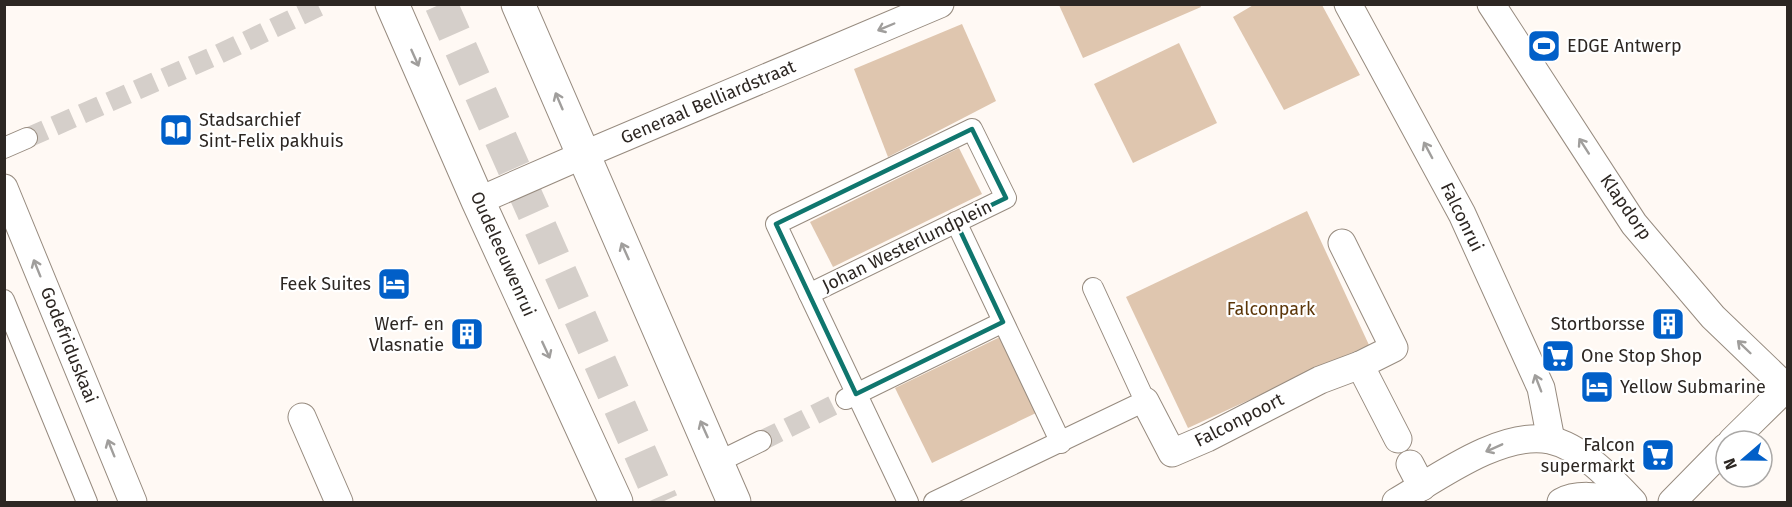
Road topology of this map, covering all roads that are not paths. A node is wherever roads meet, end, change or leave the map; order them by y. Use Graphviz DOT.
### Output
graph roads {
  1 [pos="392,4"];
  2 [pos="518,4"];
  3 [pos="940,4"];
  4 [pos="1348,4"];
  5 [pos="1491,4"];
  6 [pos="27,138"];
  7 [pos="4,148"];
  8 [pos="583,155"];
  9 [pos="4,188"];
  10 [pos="478,201"];
  11 [pos="956,222"];
  12 [pos="1342,243"];
  13 [pos="1093,288"];
  14 [pos="809,294"];
  15 [pos="4,300"];
  16 [pos="1003,321"];
  17 [pos="1360,365"];
  18 [pos="1787,388"];
  19 [pos="851,396"];
  20 [pos="1145,401"];
  21 [pos="302,417"];
  22 [pos="1744,429"];
  23 [pos="1398,439"];
  24 [pos="1551,440"];
  25 [pos="761,441"];
  26 [pos="1061,443"];
  27 [pos="1714,459"];
  28 [pos="718,462"];
  29 [pos="87,502"];
  30 [pos="134,502"];
  31 [pos="339,502"];
  32 [pos="616,502"];
  33 [pos="734,502"];
  34 [pos="908,502"];
  35 [pos="934,502"];
  36 [pos="1396,502"];
  37 [pos="1561,502"];
  38 [pos="1631,502"];
  39 [pos="1671,502"];
  1 -- 10 [label="street, Oudeleeuwenrui, one-way"];
  8 -- 2 [label="street, one-way"];
  3 -- 8 [label="street, Generaal Belliardstraat, one-way"];
  24 -- 4 [label="street, Falconrui, one-way"];
  18 -- 5 [label="street, Klapdorp, one-way"];
  6 -- 7 [label="street"];
  8 -- 10 [label="street, Generaal Belliardstraat"];
  28 -- 8 [label="street, one-way"];
  30 -- 9 [label="street, Godefriduskaai, one-way"];
  10 -- 32 [label="street, Oudeleeuwenrui, one-way"];
  11 -- 14 [label="street, Johan Westerlundplein"];
  11 -- 14 [label="street, Johan Westerlundplein"];
  11 -- 16 [label="street"];
  12 -- 17 [label="street, Falconpoort"];
  13 -- 20 [label="street, Falconpoort"];
  14 -- 19 [label="street"];
  15 -- 29 [label="street"];
  16 -- 19 [label="street"];
  16 -- 26 [label="street"];
  17 -- 20 [label="street, Falconpoort"];
  17 -- 23 [label="street"];
  18 -- 22 [label="street"];
  19 -- 34 [label="street"];
  20 -- 26 [label="street"];
  21 -- 31 [label="street"];
  24 -- 36 [label="street, one-way"];
  24 -- 38 [label="street"];
  25 -- 28 [label="street"];
  26 -- 35 [label="street"];
  27 -- 39 [label="street"];
  28 -- 33 [label="street"];
  37 -- 38 [label="street"];
}
